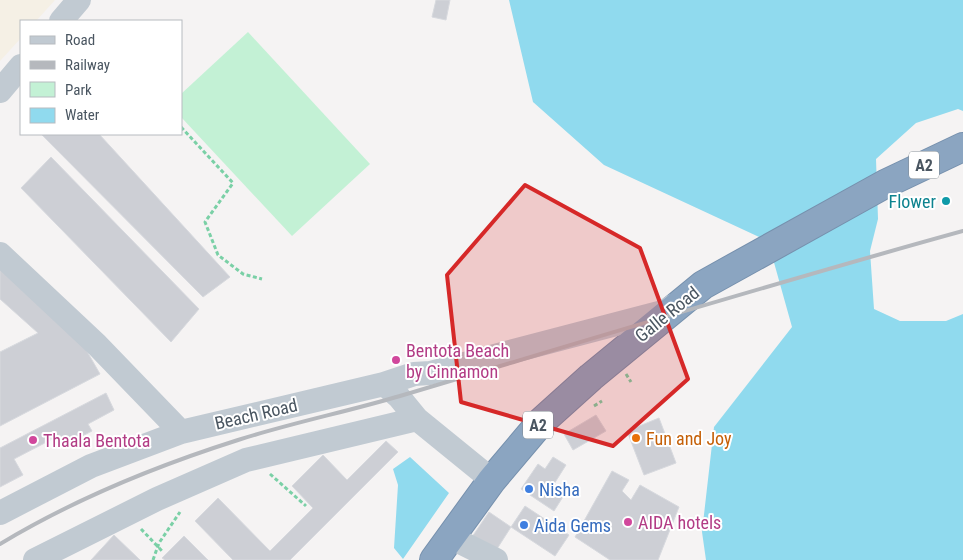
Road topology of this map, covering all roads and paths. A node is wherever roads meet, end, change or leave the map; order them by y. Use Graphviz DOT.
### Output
graph roads {
  1 [pos="79,0"];
  2 [pos="62,20"];
  3 [pos="20,67"];
  4 [pos="0,91"];
  5 [pos="182,128"];
  6 [pos="963,147"];
  7 [pos="0,254"];
  8 [pos="262,279"];
  9 [pos="703,285"];
  10 [pos="384,384"];
  11 [pos="417,419"];
  12 [pos="181,432"];
  13 [pos="246,460"];
  14 [pos="492,480"];
  15 [pos="306,506"];
  16 [pos="181,510"];
  17 [pos="0,513"];
  18 [pos="127,514"];
  19 [pos="450,537"];
  20 [pos="157,546"];
  21 [pos="163,552"];
  22 [pos="35,560"];
  23 [pos="153,560"];
  24 [pos="434,560"];
  25 [pos="496,560"];
  1 -- 2 [label="street"];
  3 -- 4 [label="street"];
  5 -- 8 [label="path"];
  6 -- 9 [label="highway, Galle Road / A2"];
  7 -- 12 [label="street"];
  9 -- 10 [label="street, Beach Road"];
  9 -- 14 [label="highway, Galle Road / A2"];
  10 -- 11 [label="street"];
  10 -- 12 [label="street, Beach Road"];
  11 -- 13 [label="street"];
  11 -- 14 [label="street"];
  12 -- 17 [label="street, Beach Road"];
  13 -- 15 [label="path"];
  13 -- 18 [label="street"];
  14 -- 19 [label="highway, Galle Road / A2"];
  16 -- 20 [label="path"];
  18 -- 20 [label="path"];
  18 -- 22 [label="street"];
  19 -- 24 [label="highway, Galle Road / A2"];
  19 -- 25 [label="street"];
  20 -- 21 [label="path"];
  20 -- 23 [label="path"];
}
